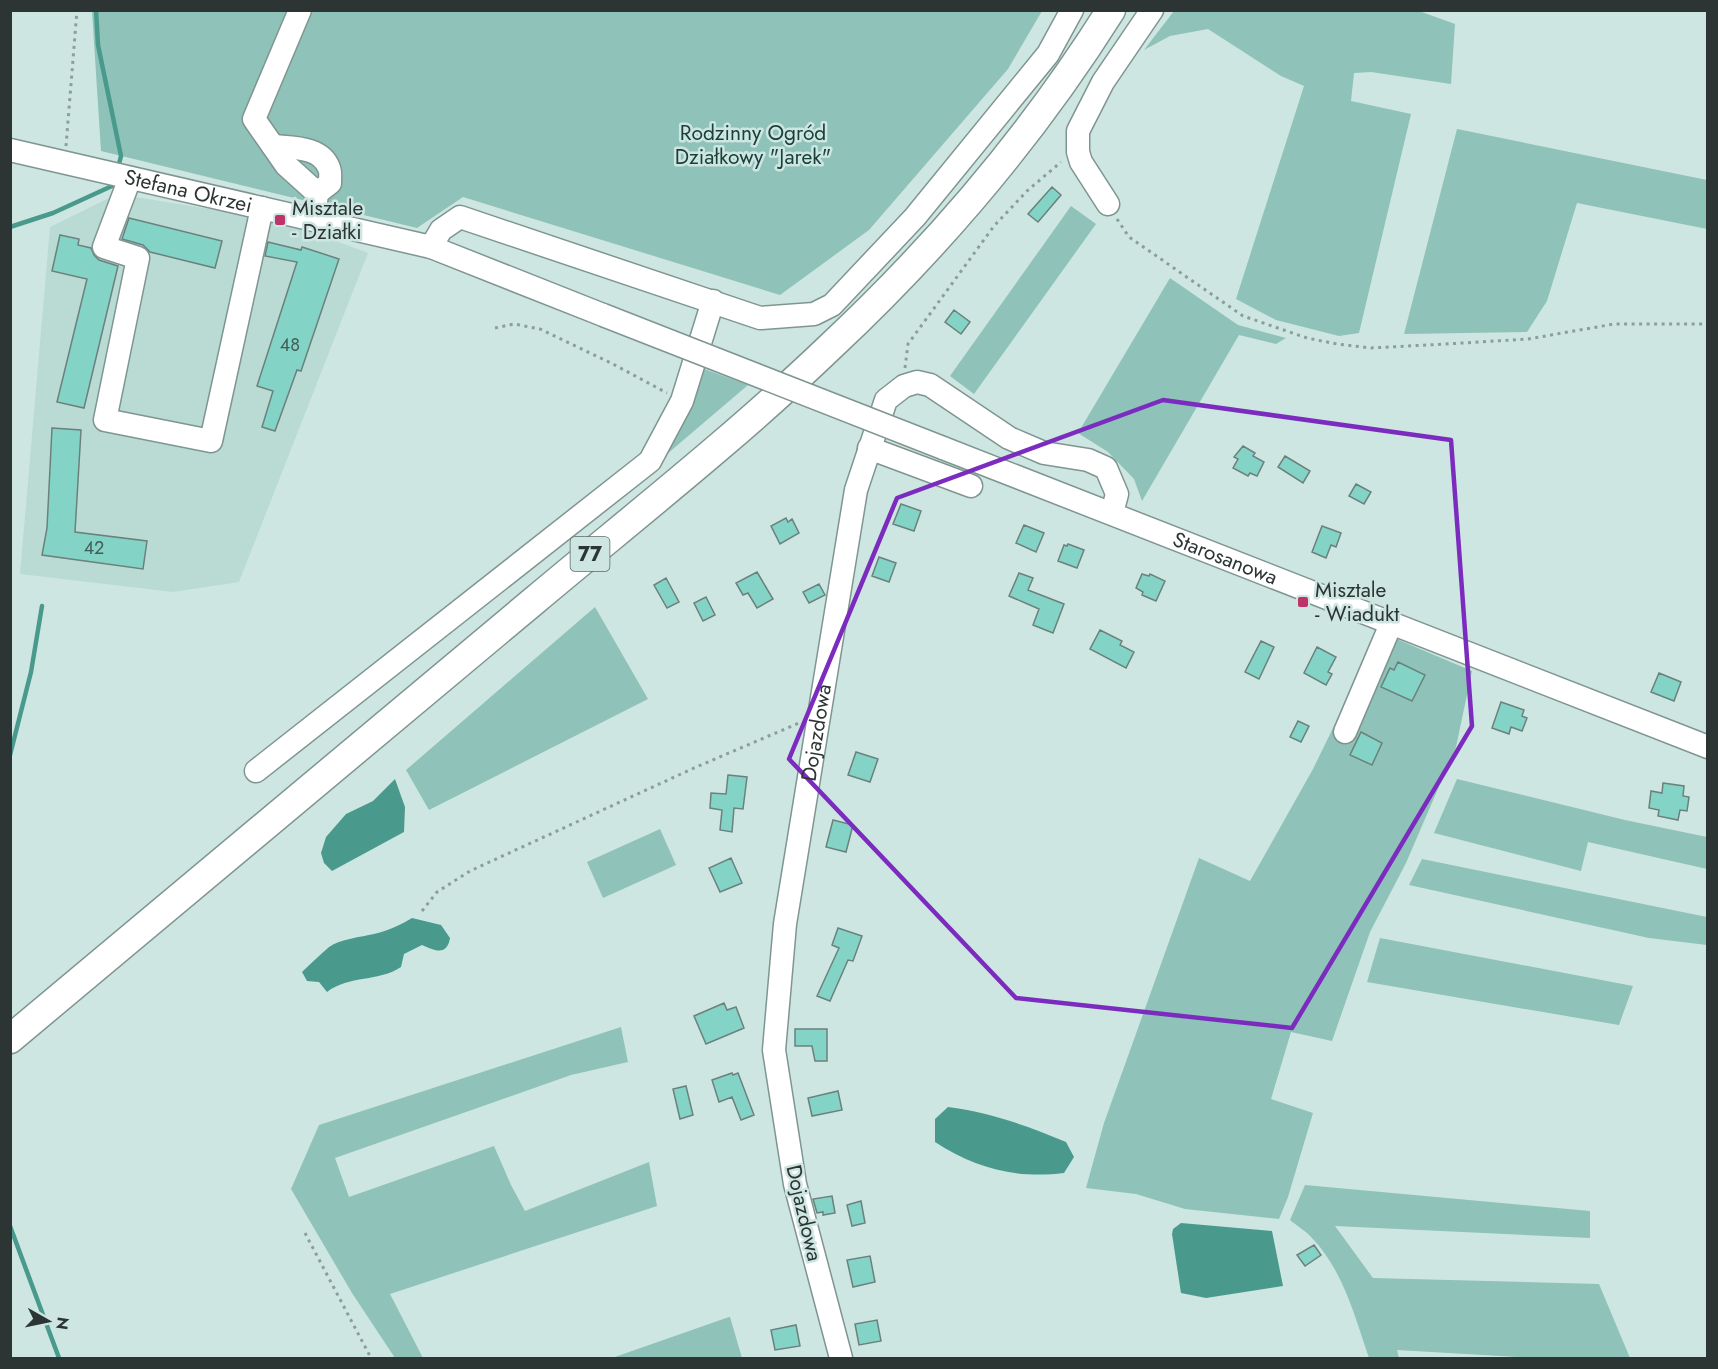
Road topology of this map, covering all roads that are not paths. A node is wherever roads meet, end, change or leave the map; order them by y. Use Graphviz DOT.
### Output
graph roads {
  1 [pos="300,10"];
  2 [pos="1072,10"];
  3 [pos="1111,10"];
  4 [pos="1152,10"];
  5 [pos="10,150"];
  6 [pos="121,176"];
  7 [pos="1108,204"];
  8 [pos="262,208"];
  9 [pos="314,220"];
  10 [pos="431,248"];
  11 [pos="713,301"];
  12 [pos="869,448"];
  13 [pos="943,448"];
  14 [pos="971,486"];
  15 [pos="1112,513"];
  16 [pos="1391,624"];
  17 [pos="1345,732"];
  18 [pos="1707,747"];
  19 [pos="256,771"];
  20 [pos="10,1039"];
  21 [pos="841,1359"];
  1 -- 9 [label="street"];
  2 -- 11 [label="street"];
  3 -- 20 [label="main road, 77"];
  4 -- 7 [label="street"];
  5 -- 6 [label="street, Stefana Okrzei"];
  6 -- 8 [label="street, Stefana Okrzei"];
  6 -- 8 [label="street"];
  8 -- 9 [label="street, Stefana Okrzei"];
  9 -- 10 [label="street, Stefana Okrzei"];
  10 -- 11 [label="street"];
  10 -- 13 [label="street, Stefana Okrzei, bridge"];
  11 -- 19 [label="street"];
  12 -- 14 [label="street"];
  12 -- 15 [label="street, Dojazdowa"];
  12 -- 21 [label="street, Dojazdowa"];
  13 -- 15 [label="street, Starosanowa"];
  15 -- 16 [label="street, Starosanowa"];
  16 -- 17 [label="street"];
  16 -- 18 [label="street, Starosanowa"];
}
